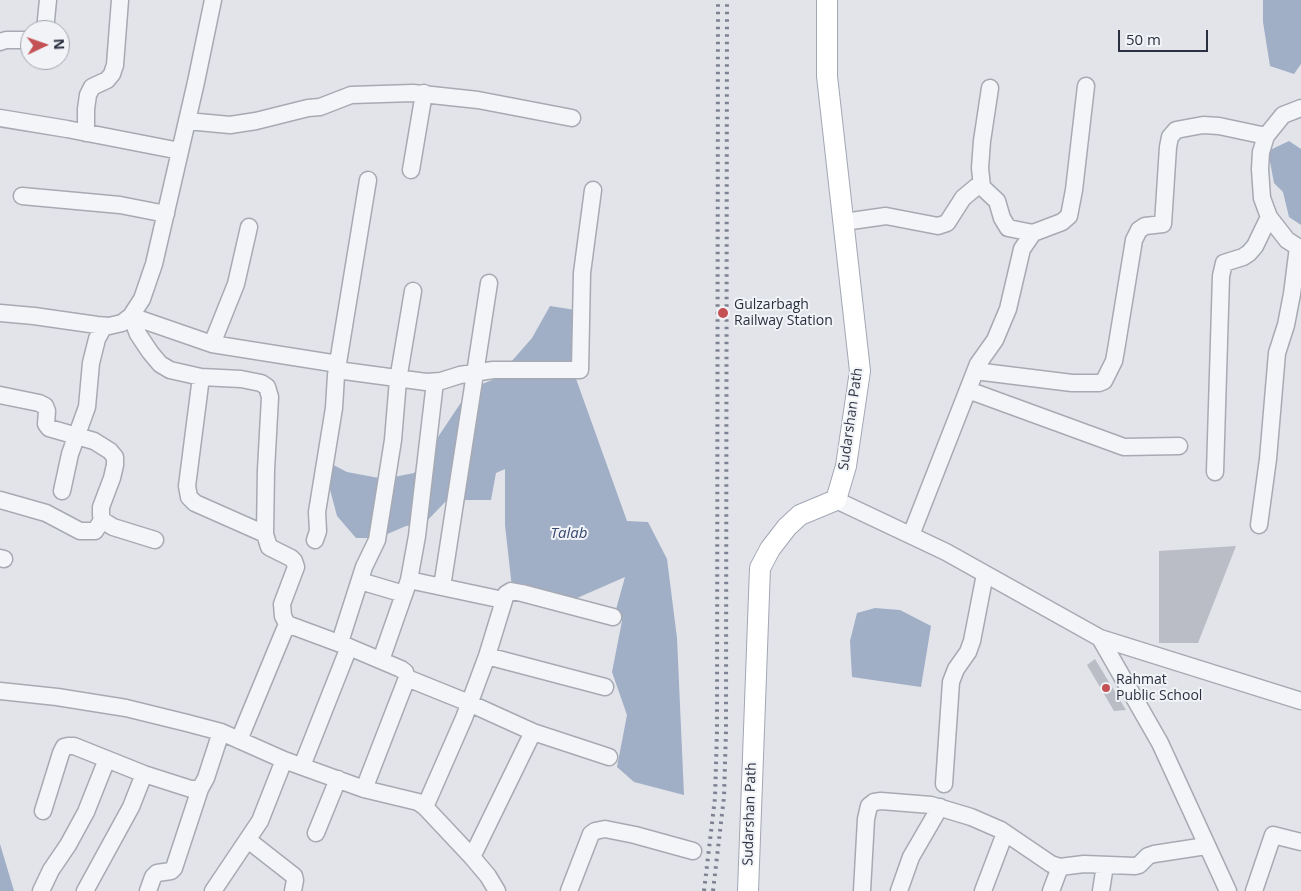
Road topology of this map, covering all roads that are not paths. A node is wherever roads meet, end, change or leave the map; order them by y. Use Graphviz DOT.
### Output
graph roads {
  1 [pos="48,0"];
  2 [pos="120,0"];
  3 [pos="213,0"];
  4 [pos="827,0"];
  5 [pos="47,20"];
  6 [pos="20,40"];
  7 [pos="0,42"];
  8 [pos="1086,86"];
  9 [pos="990,88"];
  10 [pos="424,94"];
  11 [pos="1301,108"];
  12 [pos="0,118"];
  13 [pos="572,118"];
  14 [pos="187,121"];
  15 [pos="86,132"];
  16 [pos="1266,136"];
  17 [pos="180,151"];
  18 [pos="411,170"];
  19 [pos="368,180"];
  20 [pos="981,183"];
  21 [pos="593,190"];
  22 [pos="22,196"];
  23 [pos="166,214"];
  24 [pos="1269,217"];
  25 [pos="844,222"];
  26 [pos="249,227"];
  27 [pos="1033,232"];
  28 [pos="1299,248"];
  29 [pos="490,282"];
  30 [pos="413,291"];
  31 [pos="0,313"];
  32 [pos="131,316"];
  33 [pos="104,326"];
  34 [pos="212,344"];
  35 [pos="337,367"];
  36 [pos="975,371"];
  37 [pos="476,374"];
  38 [pos="201,378"];
  39 [pos="398,380"];
  40 [pos="435,382"];
  41 [pos="968,390"];
  42 [pos="0,395"];
  43 [pos="77,436"];
  44 [pos="1179,446"];
  45 [pos="1215,472"];
  46 [pos="62,491"];
  47 [pos="0,500"];
  48 [pos="836,500"];
  49 [pos="102,520"];
  50 [pos="1259,526"];
  51 [pos="265,534"];
  52 [pos="911,535"];
  53 [pos="155,540"];
  54 [pos="315,540"];
  55 [pos="985,574"];
  56 [pos="360,581"];
  57 [pos="407,587"];
  58 [pos="442,587"];
  59 [pos="503,600"];
  60 [pos="613,617"];
  61 [pos="287,624"];
  62 [pos="1100,638"];
  63 [pos="345,645"];
  64 [pos="487,656"];
  65 [pos="381,660"];
  66 [pos="408,678"];
  67 [pos="605,687"];
  68 [pos="0,691"];
  69 [pos="1301,701"];
  70 [pos="470,703"];
  71 [pos="221,732"];
  72 [pos="533,732"];
  73 [pos="239,740"];
  74 [pos="609,757"];
  75 [pos="107,759"];
  76 [pos="284,760"];
  77 [pos="302,766"];
  78 [pos="144,774"];
  79 [pos="338,779"];
  80 [pos="944,784"];
  81 [pos="200,789"];
  82 [pos="364,789"];
  83 [pos="425,807"];
  84 [pos="940,807"];
  85 [pos="43,811"];
  86 [pos="316,833"];
  87 [pos="1005,833"];
  88 [pos="248,840"];
  89 [pos="1301,842"];
  90 [pos="1206,846"];
  91 [pos="693,851"];
  92 [pos="472,857"];
  93 [pos="1105,865"];
  94 [pos="1060,866"];
  95 [pos="297,890"];
  96 [pos="41,891"];
  97 [pos="85,891"];
  98 [pos="148,891"];
  99 [pos="213,891"];
  100 [pos="497,891"];
  101 [pos="569,891"];
  102 [pos="748,891"];
  103 [pos="862,891"];
  104 [pos="899,891"];
  105 [pos="983,891"];
  106 [pos="1052,891"];
  107 [pos="1101,891"];
  108 [pos="1228,891"];
  109 [pos="1254,891"];
  1 -- 5 [label="street"];
  2 -- 15 [label="street"];
  3 -- 14 [label="street"];
  4 -- 25 [label="main road, Sudarshan Path"];
  6 -- 7 [label="street"];
  8 -- 27 [label="street"];
  9 -- 20 [label="street"];
  10 -- 13 [label="street"];
  10 -- 14 [label="street"];
  10 -- 18 [label="street"];
  11 -- 16 [label="street"];
  12 -- 15 [label="street"];
  14 -- 17 [label="street"];
  15 -- 17 [label="street"];
  16 -- 24 [label="street"];
  16 -- 36 [label="street"];
  17 -- 23 [label="street"];
  19 -- 35 [label="street"];
  20 -- 25 [label="street"];
  20 -- 27 [label="street"];
  21 -- 37 [label="street"];
  22 -- 23 [label="street"];
  23 -- 32 [label="street"];
  24 -- 28 [label="street"];
  24 -- 45 [label="street"];
  25 -- 48 [label="main road, Sudarshan Path"];
  26 -- 34 [label="street"];
  27 -- 36 [label="street"];
  28 -- 50 [label="street"];
  29 -- 37 [label="street"];
  30 -- 39 [label="street"];
  31 -- 33 [label="street"];
  32 -- 33 [label="street"];
  32 -- 34 [label="street"];
  32 -- 38 [label="street"];
  33 -- 43 [label="street"];
  34 -- 35 [label="street"];
  35 -- 39 [label="street"];
  35 -- 54 [label="street"];
  36 -- 41 [label="street"];
  37 -- 40 [label="street"];
  37 -- 58 [label="street"];
  38 -- 51 [label="street"];
  38 -- 51 [label="street"];
  39 -- 40 [label="street"];
  39 -- 56 [label="street"];
  40 -- 57 [label="street"];
  41 -- 44 [label="street"];
  41 -- 52 [label="street"];
  42 -- 43 [label="street"];
  43 -- 46 [label="street"];
  43 -- 49 [label="street"];
  47 -- 49 [label="street"];
  48 -- 52 [label="street"];
  48 -- 102 [label="main road, Sudarshan Path"];
  49 -- 53 [label="street"];
  51 -- 61 [label="street"];
  52 -- 55 [label="street"];
  55 -- 62 [label="street"];
  55 -- 80 [label="street"];
  56 -- 57 [label="street"];
  56 -- 63 [label="street"];
  57 -- 58 [label="street"];
  57 -- 65 [label="street"];
  58 -- 59 [label="street"];
  59 -- 60 [label="street"];
  59 -- 64 [label="street"];
  61 -- 63 [label="street"];
  61 -- 73 [label="street"];
  62 -- 69 [label="street"];
  62 -- 90 [label="street"];
  63 -- 65 [label="street"];
  63 -- 77 [label="street"];
  64 -- 67 [label="street"];
  64 -- 70 [label="street"];
  65 -- 66 [label="street"];
  66 -- 70 [label="street"];
  66 -- 82 [label="street"];
  68 -- 71 [label="street"];
  70 -- 72 [label="street"];
  70 -- 83 [label="street"];
  71 -- 73 [label="street"];
  71 -- 81 [label="street"];
  72 -- 74 [label="street"];
  72 -- 92 [label="street"];
  73 -- 76 [label="street"];
  75 -- 78 [label="street"];
  75 -- 85 [label="street"];
  75 -- 96 [label="street"];
  76 -- 77 [label="street"];
  76 -- 88 [label="street"];
  77 -- 79 [label="street"];
  78 -- 81 [label="street"];
  78 -- 97 [label="street"];
  79 -- 82 [label="street"];
  79 -- 86 [label="street"];
  81 -- 98 [label="street"];
  82 -- 83 [label="street"];
  83 -- 92 [label="street"];
  84 -- 87 [label="street"];
  84 -- 103 [label="street"];
  84 -- 104 [label="street"];
  87 -- 94 [label="street"];
  87 -- 105 [label="street"];
  88 -- 95 [label="street"];
  88 -- 99 [label="street"];
  89 -- 109 [label="street"];
  90 -- 93 [label="street"];
  90 -- 108 [label="street"];
  91 -- 101 [label="street"];
  92 -- 100 [label="street"];
  93 -- 94 [label="street"];
  93 -- 107 [label="street"];
  94 -- 106 [label="street"];
}
